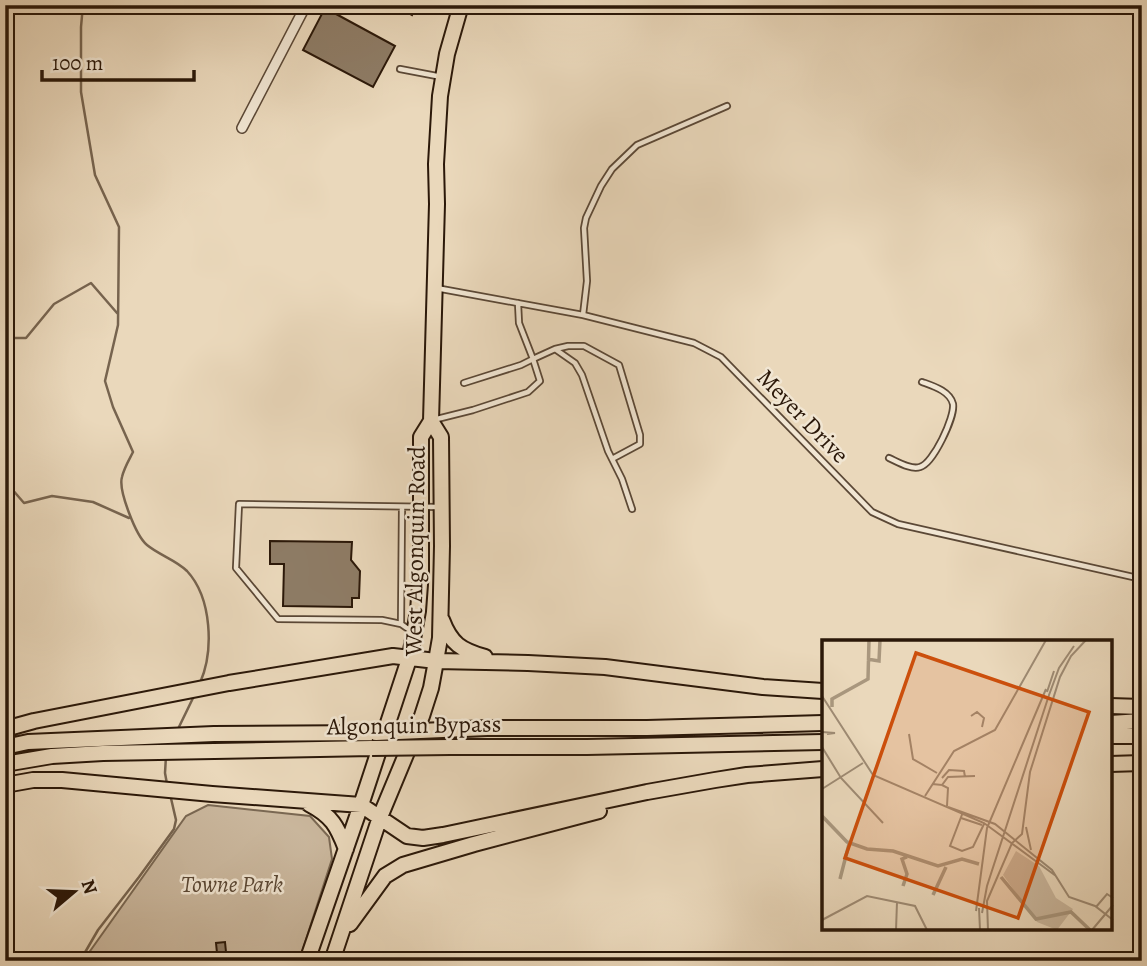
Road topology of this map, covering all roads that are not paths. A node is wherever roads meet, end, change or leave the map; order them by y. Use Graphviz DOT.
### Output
graph roads {
  1 [pos="306,5"];
  2 [pos="461,5"];
  3 [pos="400,69"];
  4 [pos="443,77"];
  5 [pos="727,106"];
  6 [pos="242,128"];
  7 [pos="435,288"];
  8 [pos="518,303"];
  9 [pos="583,315"];
  10 [pos="555,349"];
  11 [pos="533,359"];
  12 [pos="922,382"];
  13 [pos="464,383"];
  14 [pos="431,421"];
  15 [pos="889,458"];
  16 [pos="612,459"];
  17 [pos="402,507"];
  18 [pos="421,507"];
  19 [pos="442,507"];
  20 [pos="632,509"];
  21 [pos="1142,579"];
  22 [pos="440,616"];
  23 [pos="401,624"];
  24 [pos="414,633"];
  25 [pos="410,656"];
  26 [pos="436,661"];
  27 [pos="503,663"];
  28 [pos="822,691"];
  29 [pos="1112,706"];
  30 [pos="1142,708"];
  31 [pos="1142,722"];
  32 [pos="822,723"];
  33 [pos="1112,723"];
  34 [pos="5,729"];
  35 [pos="1112,736"];
  36 [pos="1142,736"];
  37 [pos="822,742"];
  38 [pos="102,746"];
  39 [pos="5,747"];
  40 [pos="1142,763"];
  41 [pos="5,764"];
  42 [pos="1112,764"];
  43 [pos="822,769"];
  44 [pos="5,785"];
  45 [pos="684,786"];
  46 [pos="302,801"];
  47 [pos="361,805"];
  48 [pos="380,817"];
  49 [pos="346,849"];
  50 [pos="339,940"];
  51 [pos="307,961"];
  52 [pos="332,961"];
  1 -- 6 [label="street"];
  2 -- 4 [label="main road, West Algonquin Road"];
  3 -- 4 [label="lane"];
  4 -- 7 [label="main road, West Algonquin Road"];
  5 -- 9 [label="lane"];
  7 -- 8 [label="lane, Meyer Drive"];
  7 -- 14 [label="main road, West Algonquin Road"];
  8 -- 9 [label="lane, Meyer Drive"];
  8 -- 11 [label="lane"];
  9 -- 21 [label="lane, Meyer Drive"];
  10 -- 11 [label="lane"];
  10 -- 16 [label="lane"];
  10 -- 16 [label="lane"];
  11 -- 13 [label="lane"];
  11 -- 14 [label="lane"];
  12 -- 15 [label="lane"];
  14 -- 18 [label="main road, West Algonquin Road"];
  14 -- 19 [label="main road, West Algonquin Road"];
  16 -- 20 [label="lane"];
  17 -- 18 [label="lane"];
  17 -- 23 [label="lane"];
  17 -- 23 [label="lane"];
  18 -- 19 [label="lane"];
  18 -- 24 [label="main road, West Algonquin Road"];
  19 -- 22 [label="main road, West Algonquin Road"];
  22 -- 26 [label="main road, West Algonquin Road"];
  22 -- 27 [label="main road"];
  23 -- 24 [label="lane"];
  24 -- 25 [label="main road, West Algonquin Road"];
  25 -- 26 [label="main road"];
  25 -- 34 [label="main road"];
  25 -- 47 [label="main road, West Algonquin Road"];
  26 -- 27 [label="main road"];
  26 -- 48 [label="main road, West Algonquin Road"];
  27 -- 28 [label="main road"];
  29 -- 30 [label="main road"];
  31 -- 33 [label="main road"];
  32 -- 38 [label="main road, Algonquin Bypass, bridge"];
  35 -- 36 [label="main road"];
  37 -- 38 [label="main road, Algonquin Bypass, bridge"];
  38 -- 39 [label="main road, Algonquin Bypass"];
  38 -- 41 [label="main road, Algonquin Bypass"];
  40 -- 42 [label="main road"];
  43 -- 45 [label="main road"];
  44 -- 46 [label="main road"];
  45 -- 48 [label="main road"];
  45 -- 50 [label="main road"];
  46 -- 47 [label="main road"];
  46 -- 49 [label="main road"];
  47 -- 48 [label="main road"];
  47 -- 49 [label="main road, West Algonquin Road"];
  48 -- 50 [label="main road, West Algonquin Road"];
  49 -- 51 [label="main road, West Algonquin Road"];
  50 -- 52 [label="main road, West Algonquin Road"];
}
